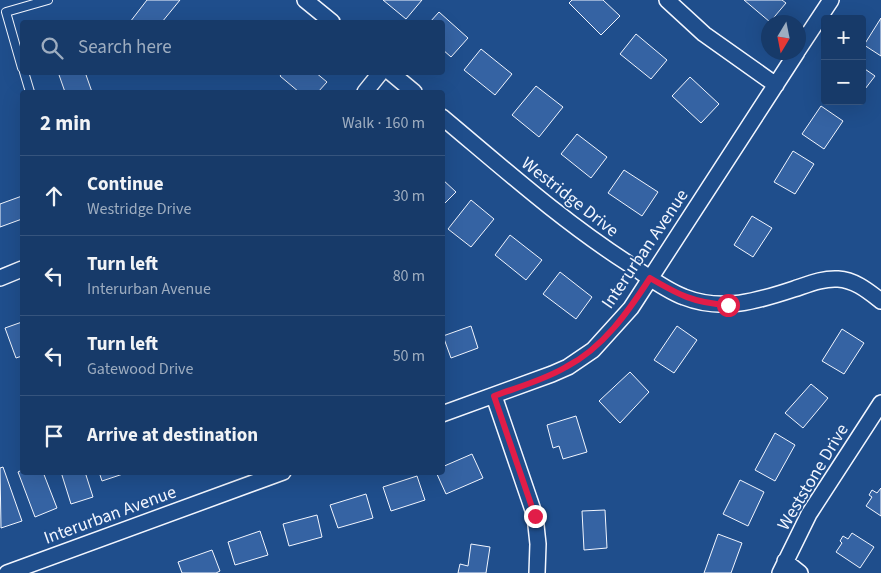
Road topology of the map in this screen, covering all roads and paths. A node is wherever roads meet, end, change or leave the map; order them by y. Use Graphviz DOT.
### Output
graph roads {
  1 [pos="305,0"];
  2 [pos="667,0"];
  3 [pos="831,0"];
  4 [pos="43,1"];
  5 [pos="330,20"];
  6 [pos="806,39"];
  7 [pos="792,60"];
  8 [pos="20,61"];
  9 [pos="25,75"];
  10 [pos="379,75"];
  11 [pos="394,75"];
  12 [pos="776,84"];
  13 [pos="29,90"];
  14 [pos="367,90"];
  15 [pos="412,90"];
  16 [pos="445,120"];
  17 [pos="20,270"];
  18 [pos="0,278"];
  19 [pos="650,278"];
  20 [pos="881,301"];
  21 [pos="494,396"];
  22 [pos="881,403"];
  23 [pos="445,413"];
  24 [pos="275,475"];
  25 [pos="783,567"];
  26 [pos="7,573"];
  27 [pos="537,573"];
  28 [pos="800,573"];
  1 -- 5 [label="street"];
  2 -- 12 [label="street"];
  3 -- 6 [label="street, Interurban Avenue"];
  4 -- 8 [label="lane"];
  7 -- 12 [label="street, Interurban Avenue"];
  9 -- 13 [label="lane"];
  10 -- 14 [label="street"];
  11 -- 15 [label="street"];
  12 -- 19 [label="street, Interurban Avenue"];
  16 -- 19 [label="street, Westridge Drive"];
  17 -- 18 [label="street"];
  19 -- 20 [label="street, Westridge Drive"];
  19 -- 21 [label="street, Interurban Avenue"];
  21 -- 23 [label="street, Interurban Avenue"];
  21 -- 27 [label="street"];
  22 -- 25 [label="street, Weststone Drive"];
  24 -- 26 [label="street, Interurban Avenue"];
  25 -- 28 [label="street"];
}
